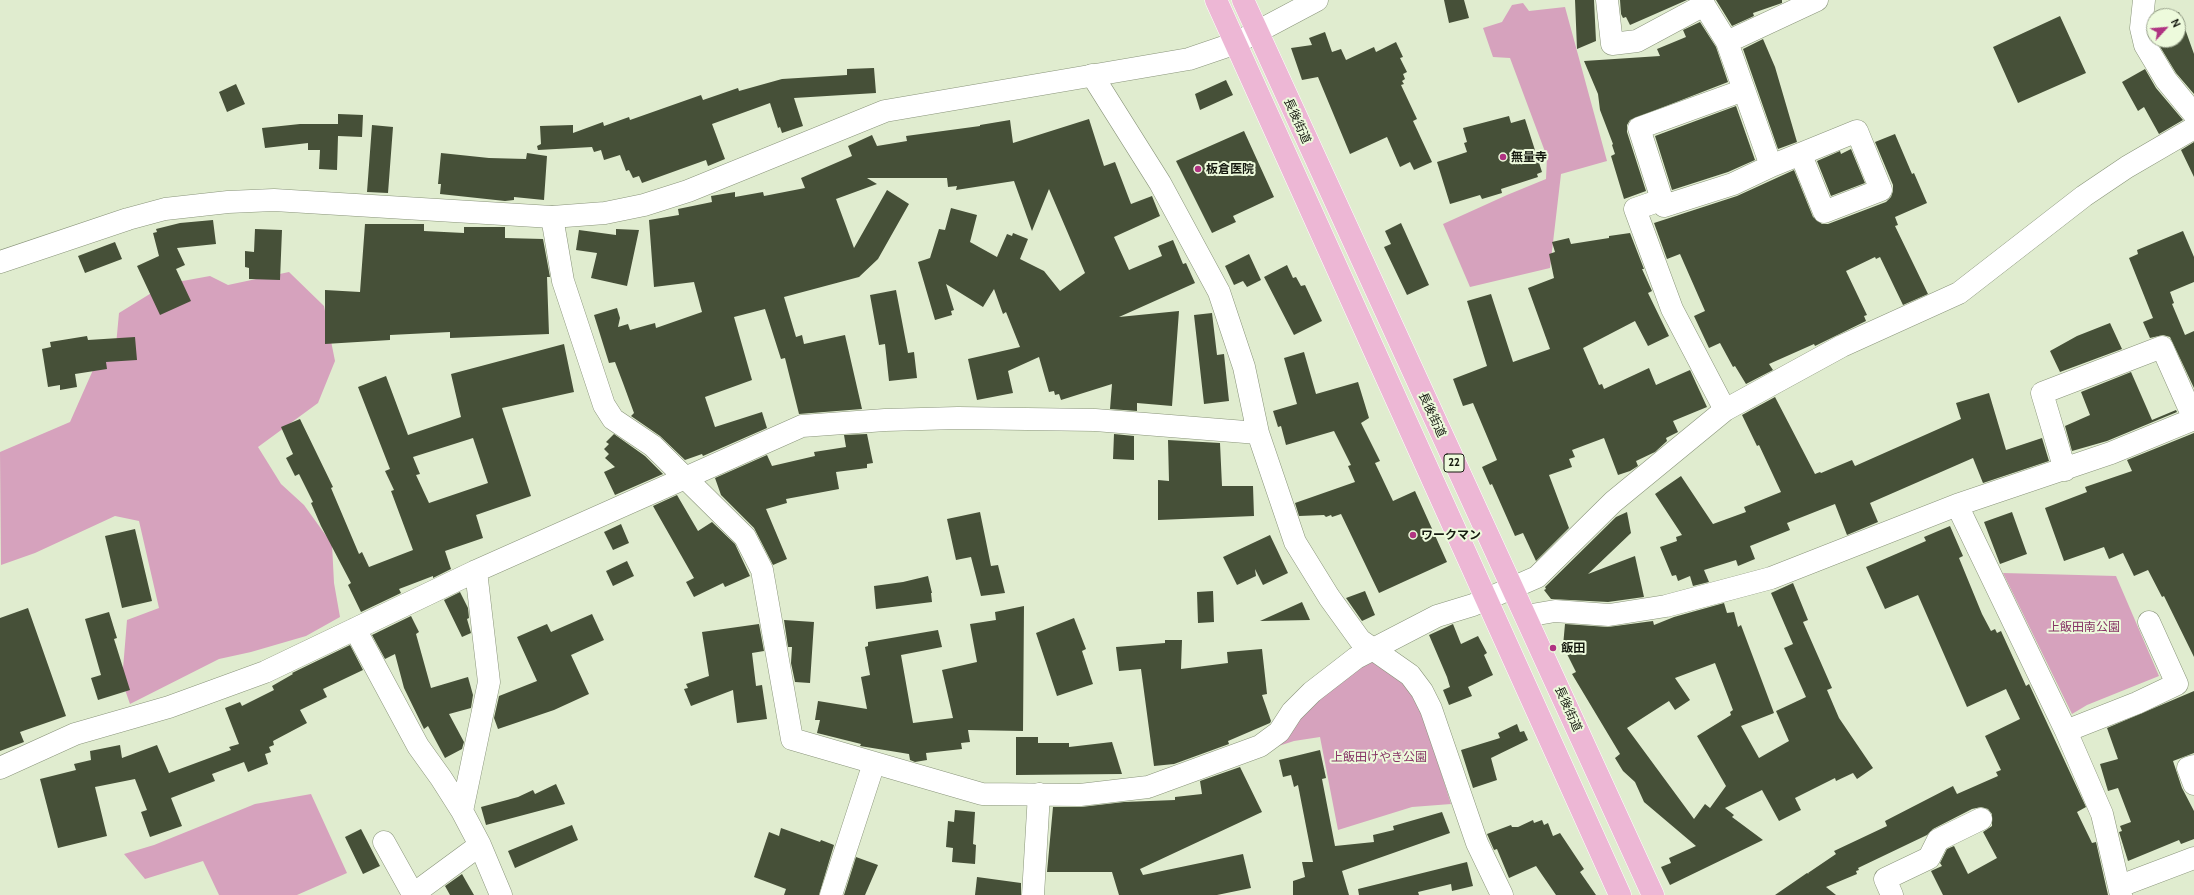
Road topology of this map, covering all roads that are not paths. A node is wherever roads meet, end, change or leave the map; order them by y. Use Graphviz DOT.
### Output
graph roads {
  1 [pos="1216,0"];
  2 [pos="1243,0"];
  3 [pos="1317,0"];
  4 [pos="1607,0"];
  5 [pos="1818,0"];
  6 [pos="2144,0"];
  7 [pos="1257,31"];
  8 [pos="1727,42"];
  9 [pos="1236,43"];
  10 [pos="1092,75"];
  11 [pos="1744,90"];
  12 [pos="2194,114"];
  13 [pos="2194,128"];
  14 [pos="1801,155"];
  15 [pos="1771,166"];
  16 [pos="1661,200"];
  17 [pos="552,217"];
  18 [pos="0,262"];
  19 [pos="1725,410"];
  20 [pos="2194,419"];
  21 [pos="1258,433"];
  22 [pos="2065,470"];
  23 [pos="686,478"];
  24 [pos="1957,505"];
  25 [pos="476,571"];
  26 [pos="1513,589"];
  27 [pos="1487,598"];
  28 [pos="1526,616"];
  29 [pos="2149,622"];
  30 [pos="355,629"];
  31 [pos="1373,649"];
  32 [pos="2066,731"];
  33 [pos="874,763"];
  34 [pos="2194,766"];
  35 [pos="0,768"];
  36 [pos="2194,784"];
  37 [pos="1039,794"];
  38 [pos="462,811"];
  39 [pos="1981,819"];
  40 [pos="384,842"];
  41 [pos="480,845"];
  42 [pos="2194,858"];
  43 [pos="2121,890"];
  44 [pos="413,895"];
  45 [pos="501,895"];
  46 [pos="832,895"];
  47 [pos="1033,895"];
  48 [pos="1502,895"];
  49 [pos="1620,895"];
  50 [pos="1653,895"];
  51 [pos="1892,895"];
  1 -- 9 [label="main road, 長後街道 / 22"];
  2 -- 7 [label="main road, 長後街道 / 22"];
  3 -- 7 [label="street"];
  4 -- 8 [label="street"];
  5 -- 8 [label="street"];
  6 -- 12 [label="street"];
  7 -- 9 [label="street"];
  7 -- 26 [label="main road, 長後街道 / 22"];
  8 -- 11 [label="street"];
  9 -- 10 [label="street"];
  9 -- 27 [label="main road, 長後街道 / 22"];
  10 -- 17 [label="street"];
  10 -- 21 [label="street"];
  11 -- 15 [label="street"];
  11 -- 16 [label="street"];
  13 -- 19 [label="street"];
  14 -- 15 [label="street"];
  15 -- 16 [label="street"];
  16 -- 19 [label="street"];
  17 -- 18 [label="street"];
  17 -- 23 [label="street"];
  19 -- 26 [label="street"];
  20 -- 22 [label="street"];
  20 -- 22 [label="street"];
  21 -- 23 [label="street"];
  21 -- 31 [label="street"];
  22 -- 24 [label="street"];
  23 -- 25 [label="street"];
  23 -- 33 [label="street"];
  24 -- 28 [label="street"];
  24 -- 32 [label="street"];
  25 -- 30 [label="street"];
  25 -- 38 [label="street"];
  26 -- 27 [label="street"];
  26 -- 28 [label="main road, 長後街道 / 22"];
  27 -- 31 [label="street"];
  27 -- 49 [label="main road, 長後街道 / 22"];
  28 -- 50 [label="main road, 長後街道 / 22"];
  29 -- 32 [label="street"];
  30 -- 35 [label="street"];
  30 -- 38 [label="street"];
  31 -- 37 [label="street"];
  31 -- 48 [label="street"];
  32 -- 43 [label="street"];
  33 -- 37 [label="street"];
  33 -- 46 [label="street"];
  34 -- 36 [label="street"];
  37 -- 47 [label="street"];
  38 -- 41 [label="street"];
  39 -- 51 [label="street"];
  40 -- 44 [label="street"];
  41 -- 44 [label="street"];
  41 -- 45 [label="street"];
  42 -- 43 [label="street"];
}
